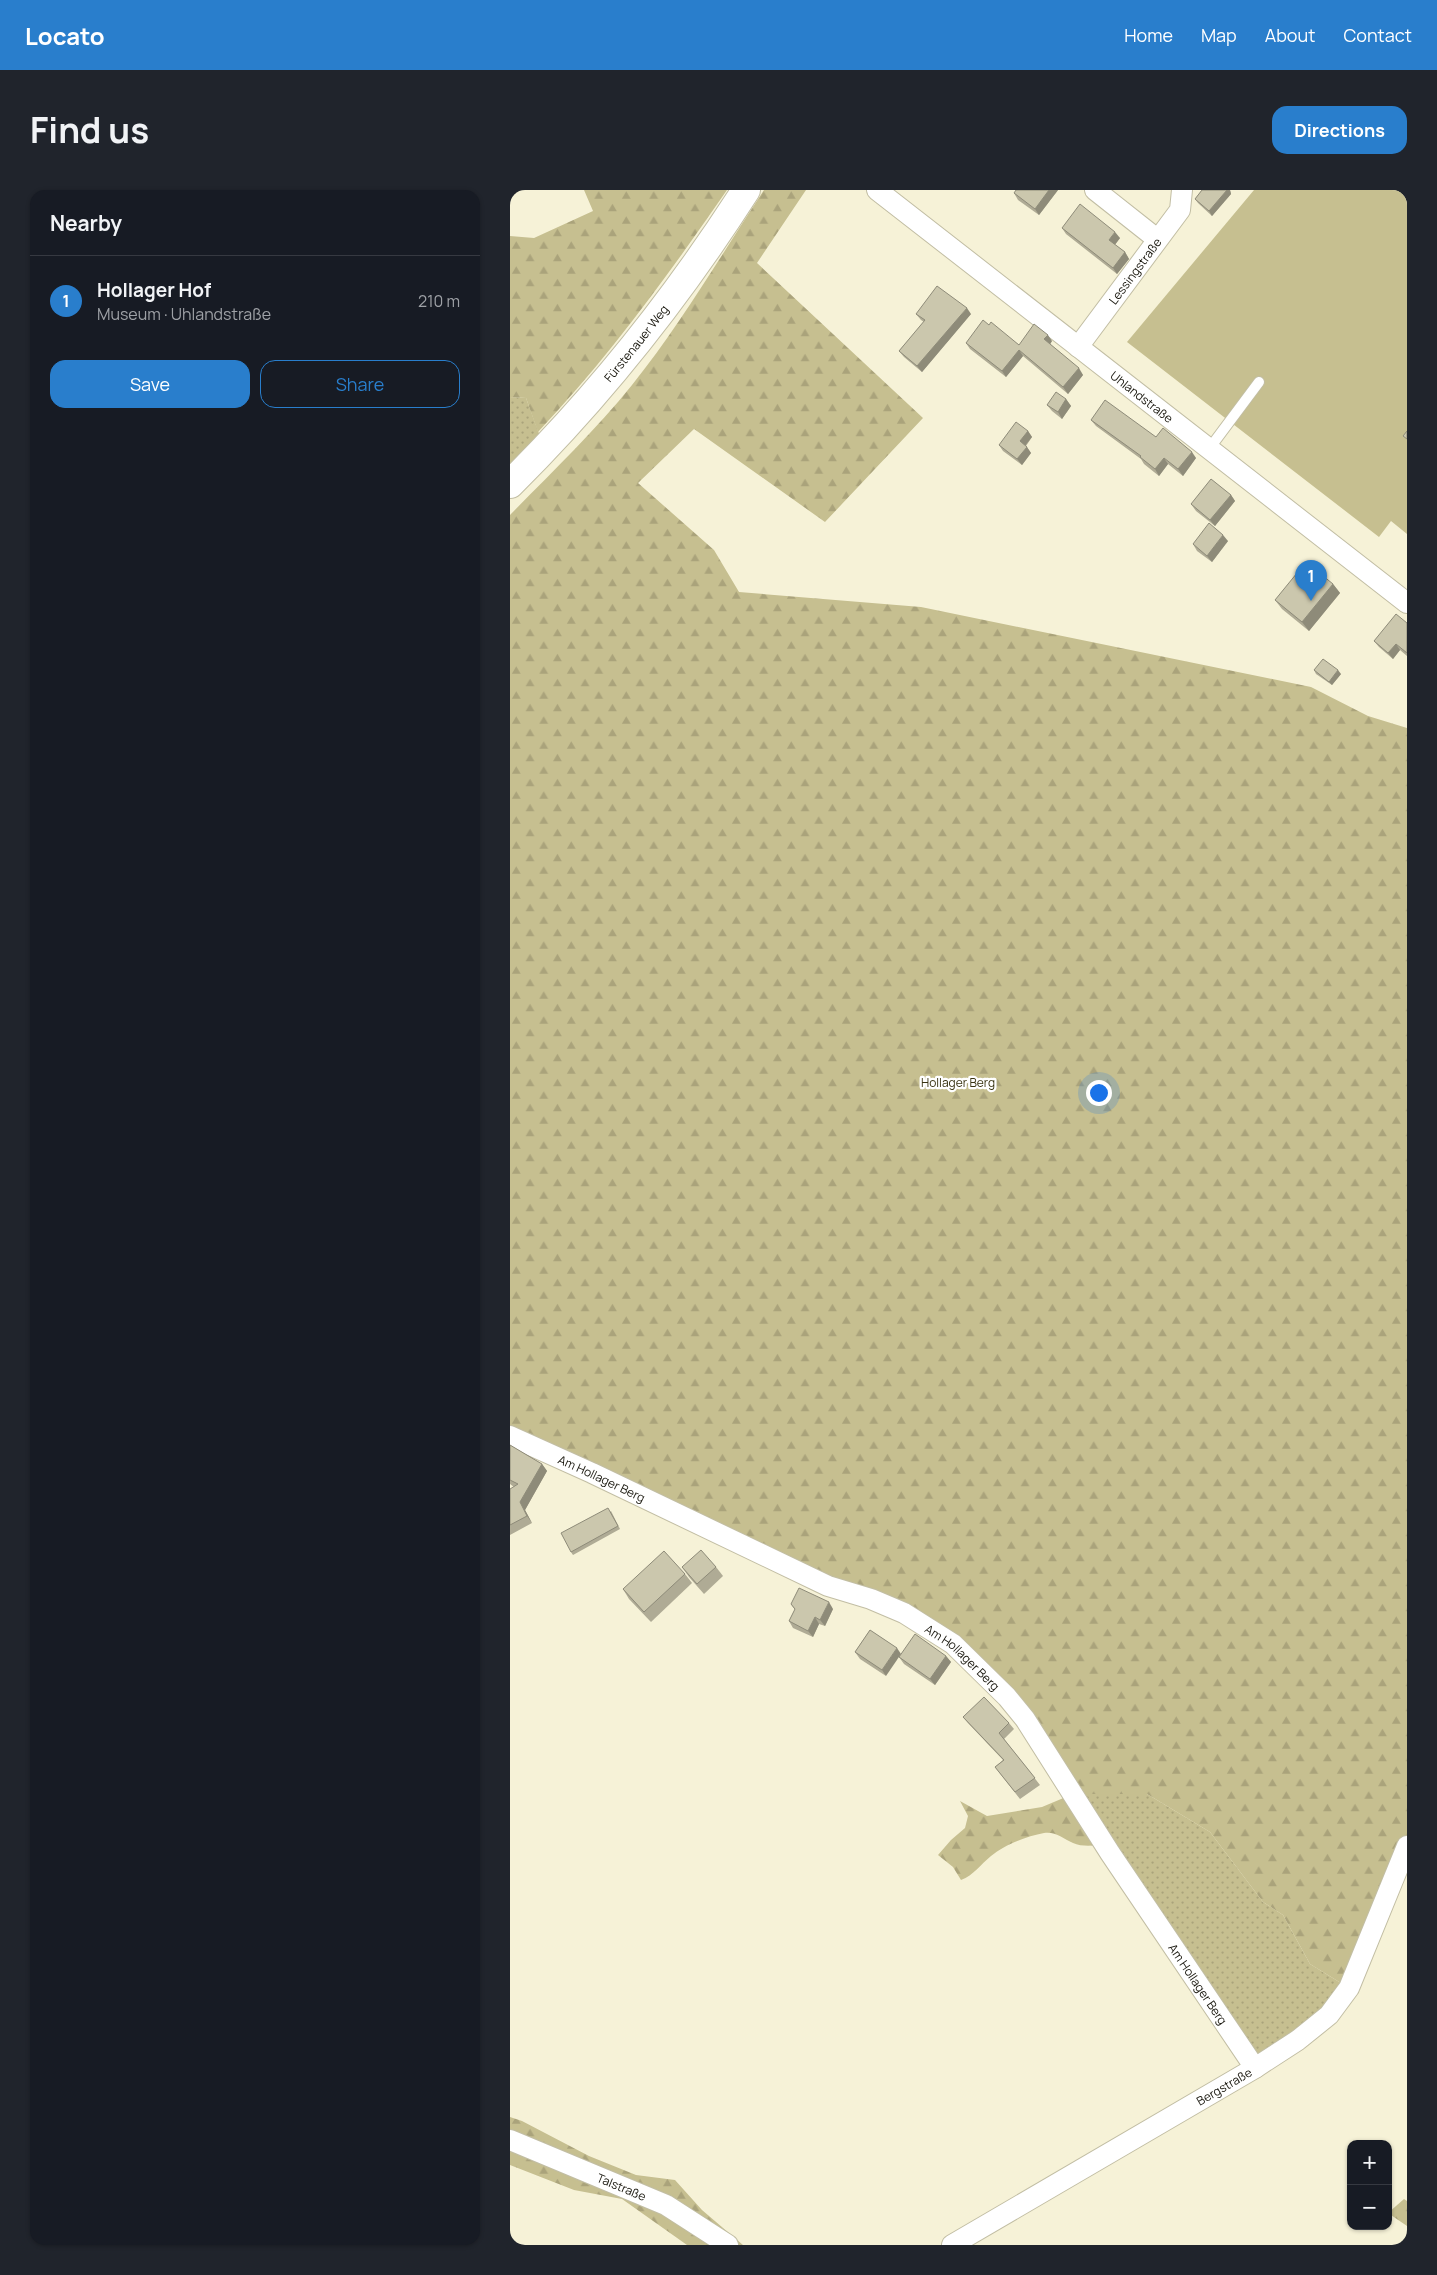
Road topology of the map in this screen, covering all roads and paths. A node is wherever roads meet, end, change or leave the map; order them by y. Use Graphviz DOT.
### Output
graph roads {
  1 [pos="746,190"];
  2 [pos="877,190"];
  3 [pos="1095,190"];
  4 [pos="1182,190"];
  5 [pos="1157,239"];
  6 [pos="1078,347"];
  7 [pos="1259,382"];
  8 [pos="1209,449"];
  9 [pos="510,484"];
  10 [pos="1407,603"];
  11 [pos="510,1436"];
  12 [pos="1407,1846"];
  13 [pos="1255,2068"];
  14 [pos="510,2140"];
  15 [pos="728,2245"];
  16 [pos="952,2245"];
  1 -- 9 [label="street, Fürstenauer Weg"];
  2 -- 6 [label="street, Uhlandstraße"];
  3 -- 5 [label="street"];
  4 -- 5 [label="street, Lessingstraße"];
  5 -- 6 [label="street, Lessingstraße"];
  6 -- 8 [label="street, Uhlandstraße"];
  7 -- 8 [label="lane"];
  8 -- 10 [label="street, Uhlandstraße"];
  11 -- 13 [label="street, Am Hollager Berg"];
  12 -- 13 [label="street, Bergstraße"];
  13 -- 16 [label="street, Bergstraße"];
  14 -- 15 [label="street, Talstraße"];
}
